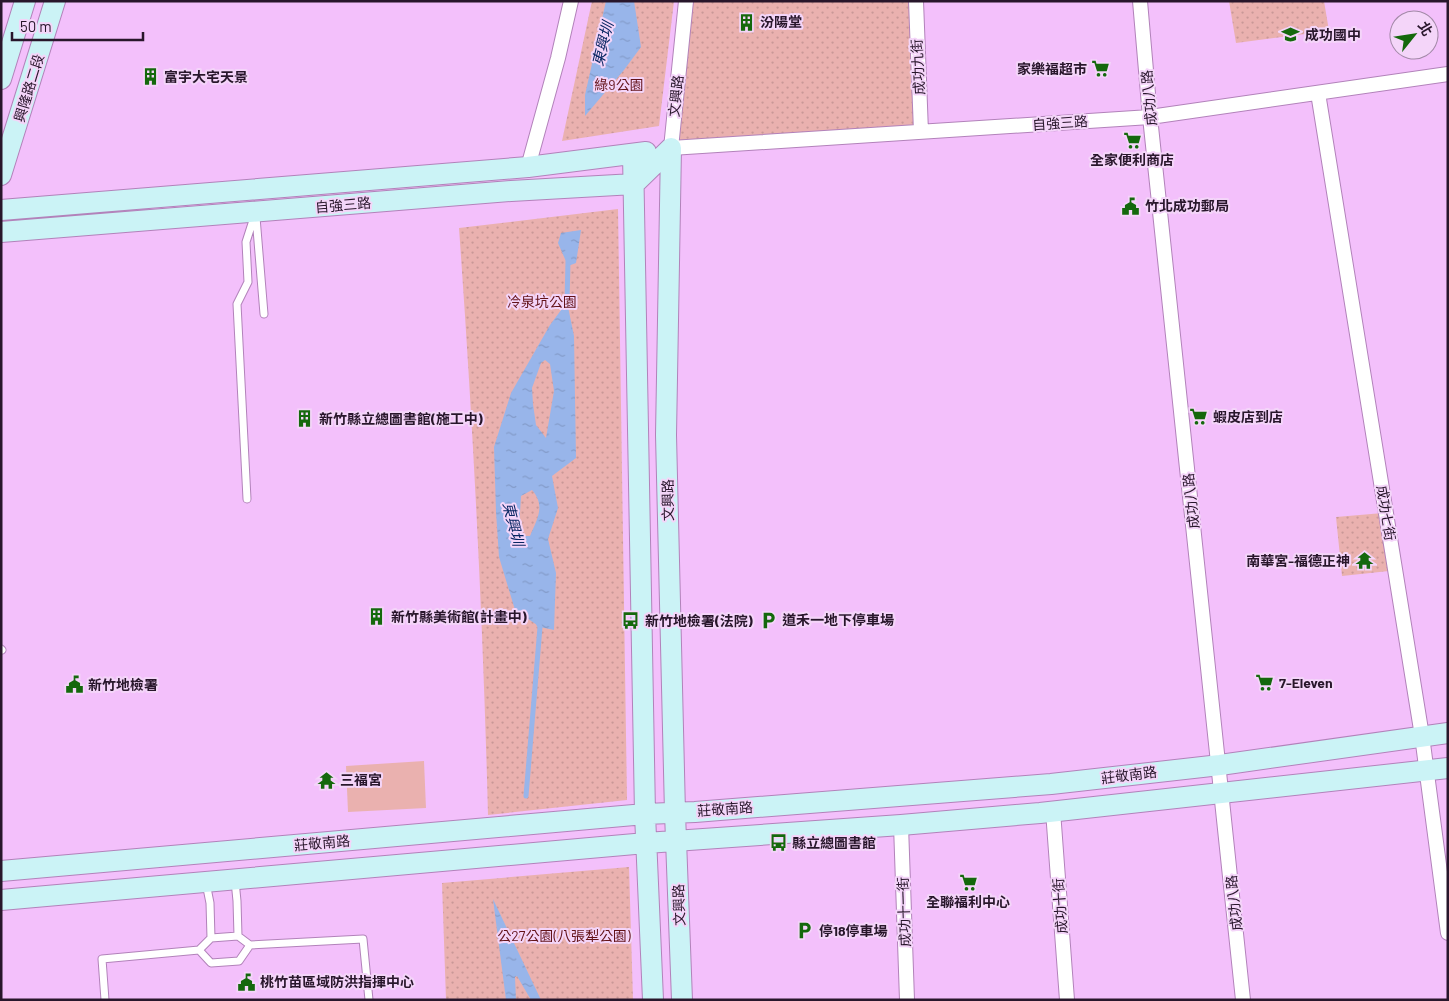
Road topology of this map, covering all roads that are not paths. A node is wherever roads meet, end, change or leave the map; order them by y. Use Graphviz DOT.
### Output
graph roads {
  1 [pos="25,1"];
  2 [pos="56,1"];
  3 [pos="571,1"];
  4 [pos="686,1"];
  5 [pos="916,1"];
  6 [pos="1140,1"];
  7 [pos="1448,74"];
  8 [pos="1,79"];
  9 [pos="1318,93"];
  10 [pos="1150,117"];
  11 [pos="922,132"];
  12 [pos="671,148"];
  13 [pos="633,154"];
  14 [pos="528,167"];
  15 [pos="1,175"];
  16 [pos="634,184"];
  17 [pos="1,210"];
  18 [pos="256,212"];
  19 [pos="1,232"];
  20 [pos="264,314"];
  21 [pos="247,499"];
  22 [pos="1448,733"];
  23 [pos="1422,736"];
  24 [pos="1220,765"];
  25 [pos="1448,768"];
  26 [pos="1426,771"];
  27 [pos="1222,794"];
  28 [pos="1054,811"];
  29 [pos="676,813"];
  30 [pos="645,814"];
  31 [pos="901,825"];
  32 [pos="677,841"];
  33 [pos="646,843"];
  34 [pos="1,871"];
  35 [pos="235,880"];
  36 [pos="206,882"];
  37 [pos="1,900"];
  38 [pos="1448,933"];
  39 [pos="238,936"];
  40 [pos="211,938"];
  41 [pos="250,945"];
  42 [pos="199,950"];
  43 [pos="105,1000"];
  44 [pos="369,1000"];
  45 [pos="653,1000"];
  46 [pos="682,1000"];
  47 [pos="907,1000"];
  48 [pos="1067,1000"];
  49 [pos="1244,1000"];
  1 -- 8 [label="street, 興隆路二段"];
  2 -- 15 [label="street, 興隆路二段"];
  3 -- 14 [label="street"];
  4 -- 12 [label="street, 文興路"];
  5 -- 11 [label="street, 成功九街"];
  6 -- 10 [label="street, 成功八路"];
  7 -- 9 [label="street, 自強三路"];
  9 -- 10 [label="street, 自強三路"];
  9 -- 23 [label="street, 成功七街"];
  10 -- 11 [label="street, 自強三路"];
  10 -- 24 [label="street, 成功八路"];
  11 -- 12 [label="street, 自強三路"];
  12 -- 13 [label="street, 自強三路"];
  12 -- 16 [label="street"];
  12 -- 29 [label="street, 文興路"];
  13 -- 14 [label="street, 自強三路"];
  13 -- 16 [label="street, 文興路"];
  14 -- 17 [label="street, 自強三路"];
  16 -- 18 [label="street, 自強三路"];
  16 -- 30 [label="street, 文興路"];
  18 -- 19 [label="street, 自強三路"];
  18 -- 20 [label="lane"];
  18 -- 21 [label="lane"];
  22 -- 23 [label="street, 莊敬南路"];
  23 -- 24 [label="street, 莊敬南路"];
  23 -- 26 [label="street, 成功七街"];
  24 -- 27 [label="street, 成功八路"];
  24 -- 29 [label="street, 莊敬南路"];
  25 -- 26 [label="street, 莊敬南路"];
  26 -- 27 [label="street, 莊敬南路"];
  26 -- 38 [label="street, 成功七街"];
  27 -- 28 [label="street, 莊敬南路"];
  27 -- 49 [label="street, 成功八路"];
  28 -- 31 [label="street, 莊敬南路"];
  28 -- 48 [label="street, 成功十街"];
  29 -- 30 [label="street, 莊敬南路"];
  29 -- 32 [label="street, 文興路"];
  30 -- 33 [label="street, 文興路"];
  30 -- 34 [label="street, 莊敬南路"];
  31 -- 32 [label="street, 莊敬南路"];
  31 -- 47 [label="street, 成功十一街"];
  32 -- 33 [label="street, 莊敬南路"];
  32 -- 46 [label="street, 文興路"];
  33 -- 35 [label="street, 莊敬南路"];
  33 -- 45 [label="street, 文興路"];
  35 -- 36 [label="street, 莊敬南路"];
  35 -- 39 [label="lane"];
  36 -- 37 [label="street, 莊敬南路"];
  36 -- 40 [label="lane"];
  39 -- 40 [label="lane"];
  39 -- 41 [label="lane"];
  40 -- 42 [label="lane"];
  41 -- 42 [label="lane"];
  41 -- 44 [label="lane"];
  42 -- 43 [label="lane"];
}
